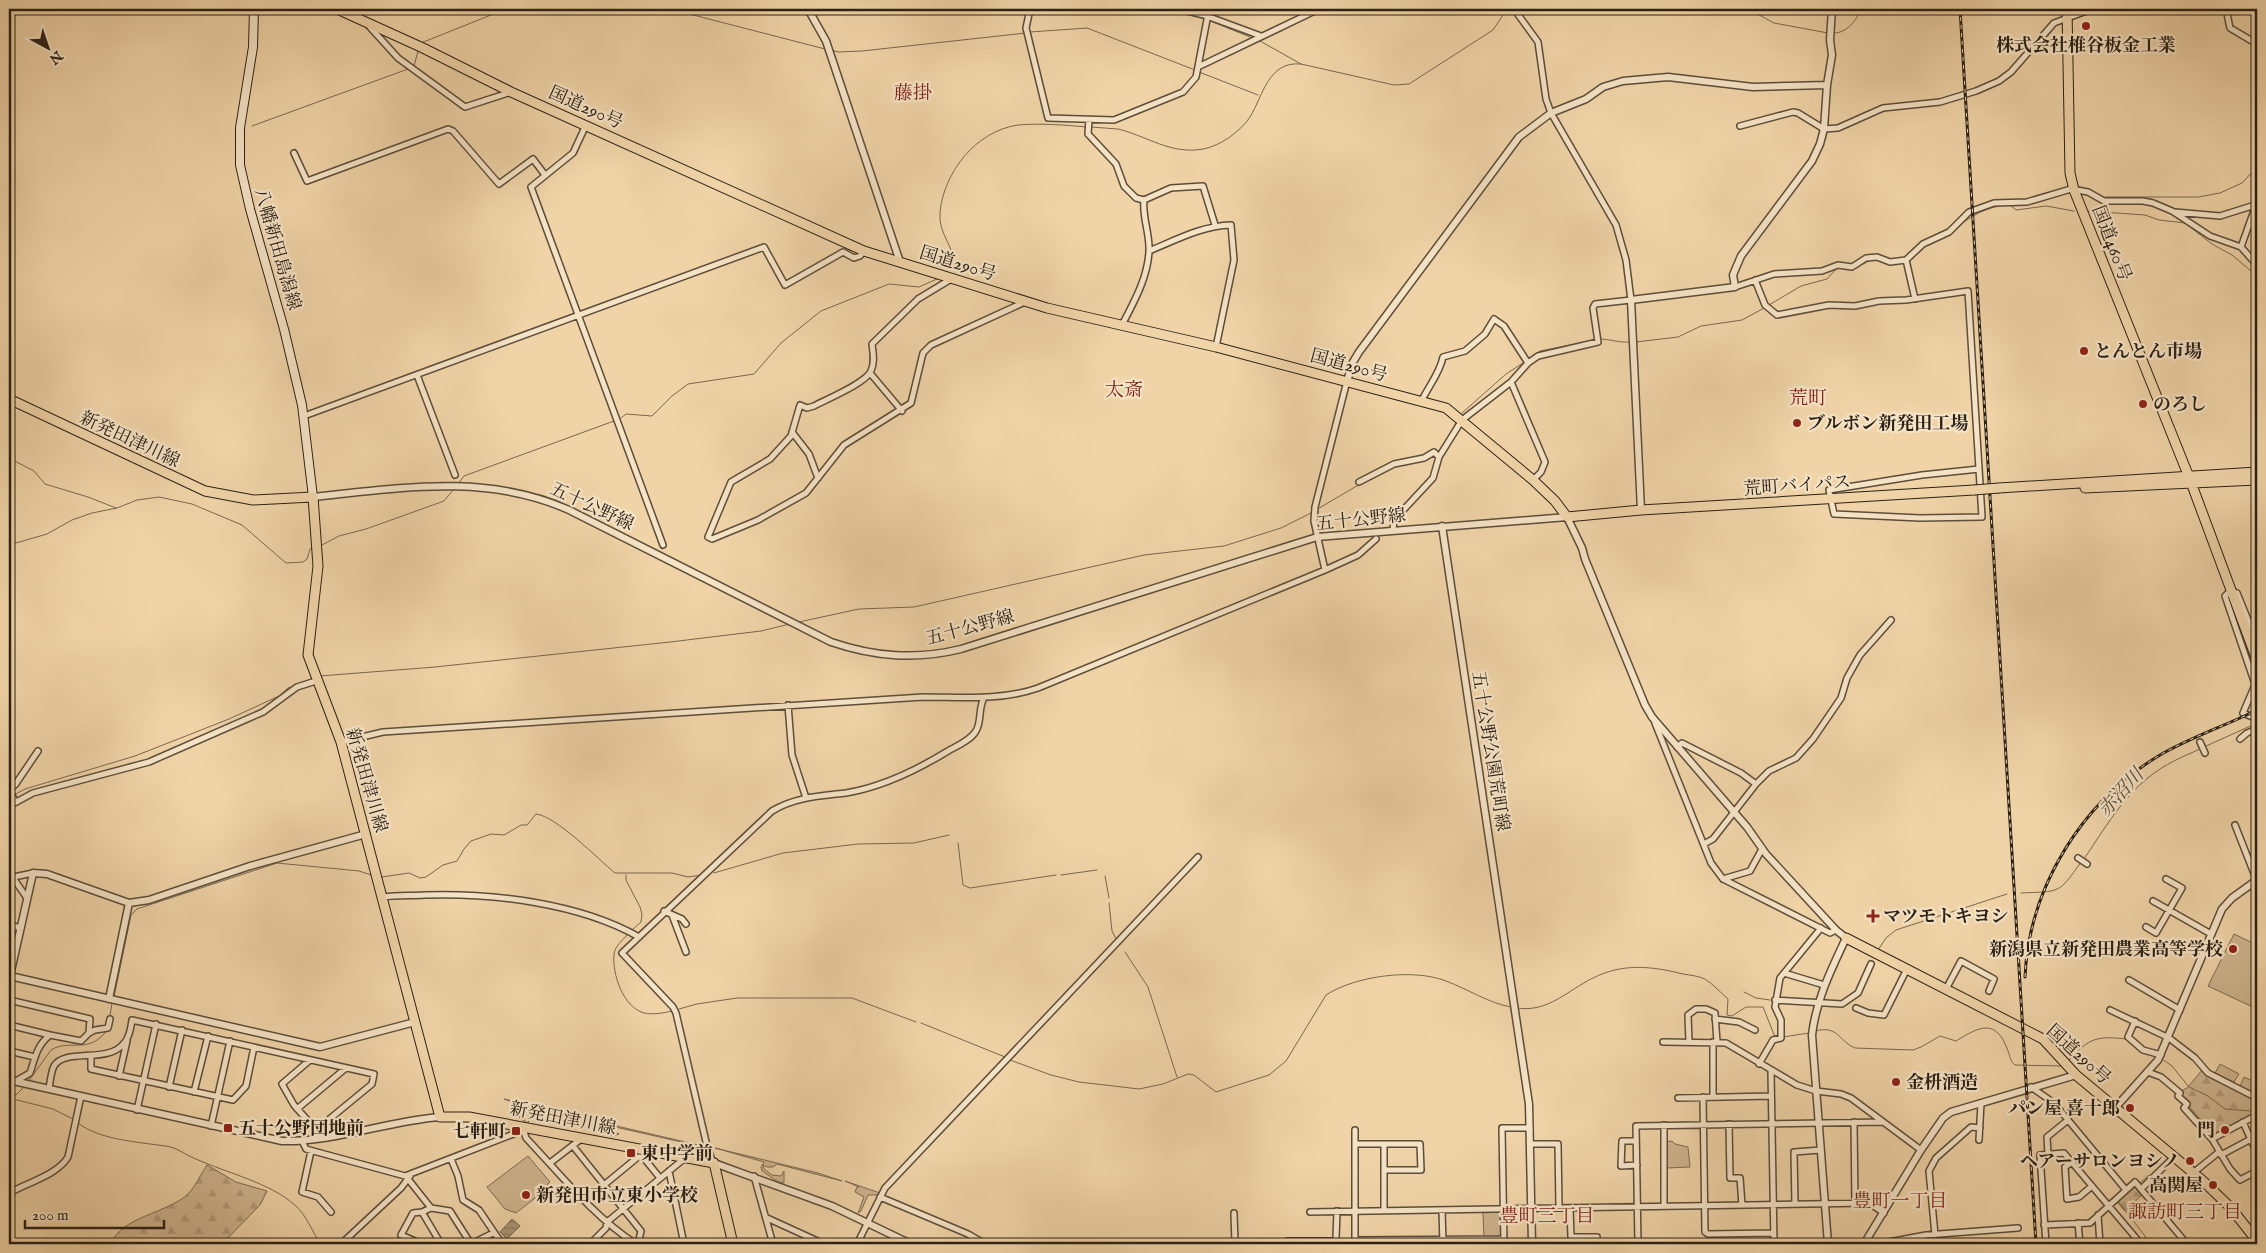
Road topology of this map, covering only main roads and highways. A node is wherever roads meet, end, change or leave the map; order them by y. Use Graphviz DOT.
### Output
graph roads {
  1 [pos="254,9"];
  2 [pos="336,9"];
  3 [pos="2067,13"];
  4 [pos="9,399"];
  5 [pos="2257,472"];
  6 [pos="2190,480"];
  7 [pos="2257,480"];
  8 [pos="313,497"];
  9 [pos="1567,517"];
  10 [pos="2257,660"];
  11 [pos="1846,938"];
  12 [pos="2257,1241"];
  13 [pos="733,1244"];
  1 -- 8 [label="main road, 八幡新田島潟線"];
  2 -- 9 [label="main road, 国道290号"];
  3 -- 6 [label="main road, 国道460号"];
  4 -- 8 [label="main road, 新発田津川線"];
  5 -- 6 [label="main road"];
  6 -- 7 [label="main road"];
  6 -- 9 [label="main road, 荒町バイパス, bridge"];
  6 -- 10 [label="main road"];
  8 -- 13 [label="main road, 新発田津川線"];
  11 -- 12 [label="main road, 国道290号"];
}
